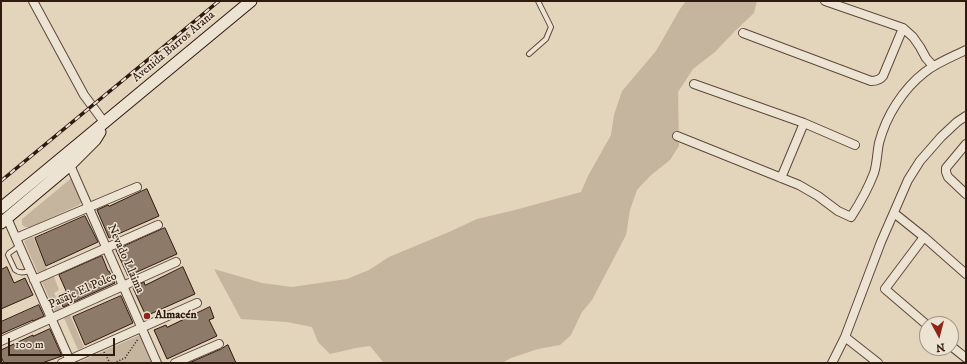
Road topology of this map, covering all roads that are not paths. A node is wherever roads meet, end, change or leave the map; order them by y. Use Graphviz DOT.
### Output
graph roads {
  1 [pos="33,1"];
  2 [pos="251,1"];
  3 [pos="538,1"];
  4 [pos="826,1"];
  5 [pos="903,28"];
  6 [pos="742,33"];
  7 [pos="966,50"];
  8 [pos="529,54"];
  9 [pos="933,66"];
  10 [pos="694,84"];
  11 [pos="114,114"];
  12 [pos="966,116"];
  13 [pos="104,122"];
  14 [pos="804,123"];
  15 [pos="677,136"];
  16 [pos="966,144"];
  17 [pos="855,145"];
  18 [pos="72,149"];
  19 [pos="70,165"];
  20 [pos="782,178"];
  21 [pos="137,187"];
  22 [pos="966,194"];
  23 [pos="4,205"];
  24 [pos="89,208"];
  25 [pos="894,213"];
  26 [pos="3,219"];
  27 [pos="158,224"];
  28 [pos="924,236"];
  29 [pos="16,238"];
  30 [pos="19,246"];
  31 [pos="106,248"];
  32 [pos="176,262"];
  33 [pos="30,270"];
  34 [pos="966,274"];
  35 [pos="34,280"];
  36 [pos="123,286"];
  37 [pos="197,303"];
  38 [pos="51,318"];
  39 [pos="919,318"];
  40 [pos="141,328"];
  41 [pos="845,337"];
  42 [pos="1,341"];
  43 [pos="219,344"];
  44 [pos="68,362"];
  45 [pos="157,363"];
  46 [pos="175,363"];
  47 [pos="832,363"];
  48 [pos="878,363"];
  1 -- 13 [label="street"];
  2 -- 11 [label="main road, Avenida Barros Arana"];
  3 -- 8 [label="lane"];
  4 -- 5 [label="street"];
  5 -- 6 [label="street"];
  5 -- 9 [label="street"];
  7 -- 9 [label="street"];
  9 -- 20 [label="street"];
  10 -- 14 [label="street"];
  11 -- 13 [label="main road, Avenida Barros Arana"];
  11 -- 19 [label="main road, Avenida Barros Arana"];
  12 -- 25 [label="street"];
  13 -- 18 [label="main road, Avenida Barros Arana"];
  14 -- 17 [label="street"];
  14 -- 20 [label="street"];
  15 -- 20 [label="street"];
  16 -- 22 [label="street"];
  18 -- 19 [label="main road"];
  18 -- 23 [label="main road, Avenida Barros Arana"];
  19 -- 24 [label="street, Nevado Llaima"];
  19 -- 26 [label="main road, Avenida Barros Arana"];
  21 -- 24 [label="street"];
  23 -- 26 [label="main road"];
  24 -- 29 [label="street"];
  24 -- 31 [label="street, Nevado Llaima"];
  25 -- 28 [label="street"];
  25 -- 41 [label="street"];
  26 -- 29 [label="street"];
  27 -- 31 [label="street"];
  28 -- 34 [label="street"];
  28 -- 39 [label="street"];
  29 -- 30 [label="street"];
  30 -- 33 [label="street"];
  30 -- 33 [label="lane"];
  31 -- 35 [label="street"];
  31 -- 36 [label="street, Nevado Llaima"];
  32 -- 36 [label="street, Pasaje El Poleo"];
  33 -- 35 [label="street"];
  35 -- 38 [label="street"];
  36 -- 38 [label="street, Pasaje El Poleo"];
  36 -- 40 [label="street, Nevado Llaima"];
  37 -- 40 [label="street"];
  38 -- 42 [label="street, Pasaje El Poleo"];
  38 -- 44 [label="street"];
  40 -- 44 [label="street"];
  40 -- 45 [label="street, Nevado Llaima"];
  41 -- 47 [label="street"];
  41 -- 48 [label="street"];
  43 -- 46 [label="street"];
}
